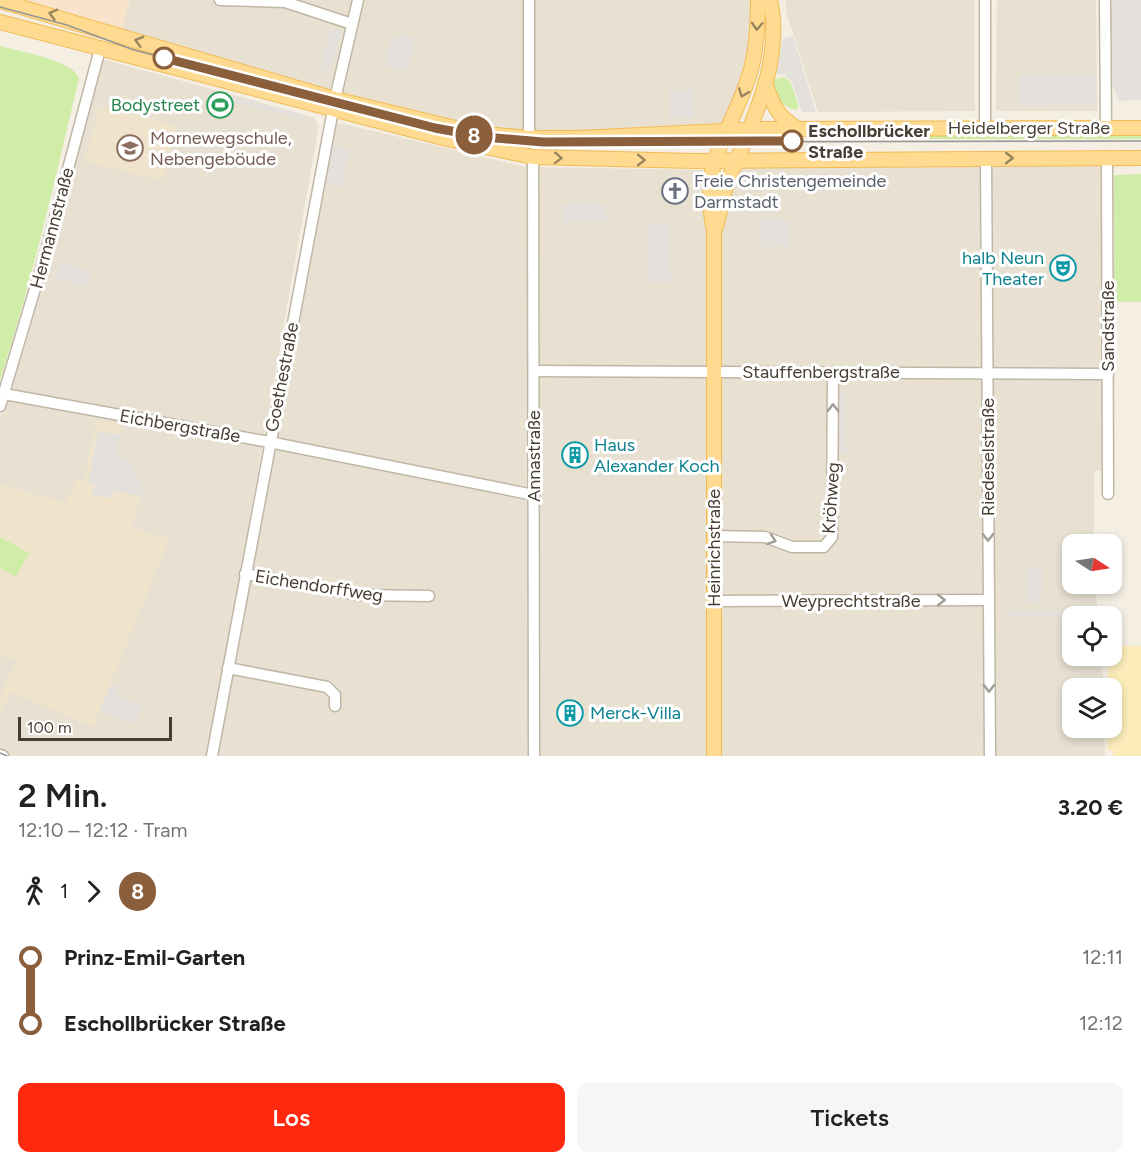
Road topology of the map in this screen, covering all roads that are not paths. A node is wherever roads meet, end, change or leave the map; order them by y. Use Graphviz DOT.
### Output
graph roads {
  1 [pos="220,0"];
  2 [pos="358,0"];
  3 [pos="529,0"];
  4 [pos="985,0"];
  5 [pos="1105,0"];
  6 [pos="0,1"];
  7 [pos="768,1"];
  8 [pos="0,22"];
  9 [pos="352,24"];
  10 [pos="105,31"];
  11 [pos="100,49"];
  12 [pos="765,83"];
  13 [pos="334,104"];
  14 [pos="797,128"];
  15 [pos="985,128"];
  16 [pos="1106,128"];
  17 [pos="1141,128"];
  18 [pos="724,130"];
  19 [pos="748,130"];
  20 [pos="529,138"];
  21 [pos="533,157"];
  22 [pos="1107,157"];
  23 [pos="986,158"];
  24 [pos="1141,158"];
  25 [pos="738,160"];
  26 [pos="714,161"];
  27 [pos="714,232"];
  28 [pos="534,371"];
  29 [pos="714,372"];
  30 [pos="833,372"];
  31 [pos="987,373"];
  32 [pos="1108,374"];
  33 [pos="4,394"];
  34 [pos="0,406"];
  35 [pos="269,442"];
  36 [pos="1108,494"];
  37 [pos="534,495"];
  38 [pos="714,536"];
  39 [pos="245,574"];
  40 [pos="429,596"];
  41 [pos="989,600"];
  42 [pos="714,601"];
  43 [pos="228,668"];
  44 [pos="335,706"];
  45 [pos="212,756"];
  46 [pos="534,756"];
  47 [pos="714,756"];
  48 [pos="990,756"];
  1 -- 9 [label="street"];
  2 -- 9 [label="street, Goethestraße"];
  3 -- 20 [label="street"];
  4 -- 15 [label="street"];
  5 -- 16 [label="street"];
  10 -- 6 [label="main road, Heidelberger Straße, one-way"];
  7 -- 12 [label="main road"];
  7 -- 18 [label="main road, one-way"];
  8 -- 11 [label="main road, Heidelberger Straße"];
  9 -- 13 [label="street, Goethestraße"];
  10 -- 11 [label="main road"];
  13 -- 10 [label="main road, Heidelberger Straße, one-way"];
  11 -- 13 [label="main road, Heidelberger Straße"];
  11 -- 33 [label="street, Hermannstraße"];
  12 -- 14 [label="main road"];
  12 -- 19 [label="main road"];
  13 -- 20 [label="main road, Heidelberger Straße"];
  13 -- 21 [label="main road, Heidelberger Straße"];
  13 -- 35 [label="street, Goethestraße"];
  14 -- 15 [label="main road, Heidelberger Straße"];
  14 -- 19 [label="main road, Heidelberger Straße"];
  15 -- 16 [label="main road, Heidelberger Straße"];
  16 -- 17 [label="main road, Heidelberger Straße"];
  18 -- 19 [label="main road, Heidelberger Straße"];
  18 -- 20 [label="main road, Heidelberger Straße"];
  18 -- 26 [label="main road, Heinrichstraße"];
  19 -- 25 [label="main road, Heinrichstraße"];
  21 -- 26 [label="main road, Heidelberger Straße, one-way"];
  21 -- 28 [label="street, Annastraße"];
  23 -- 22 [label="main road, Heidelberger Straße, one-way"];
  22 -- 24 [label="main road, Heidelberger Straße"];
  22 -- 32 [label="street, Sandstraße"];
  23 -- 25 [label="main road, Heidelberger Straße"];
  23 -- 31 [label="street, Riedeselstraße"];
  25 -- 26 [label="main road, Heidelberger Straße"];
  25 -- 27 [label="main road, Heinrichstraße"];
  26 -- 27 [label="main road, Heinrichstraße"];
  27 -- 29 [label="main road, Heinrichstraße"];
  28 -- 29 [label="street, Stauffenbergstraße"];
  28 -- 37 [label="street, Annastraße"];
  29 -- 30 [label="street, Stauffenbergstraße"];
  29 -- 38 [label="main road, Heinrichstraße"];
  30 -- 31 [label="street, Stauffenbergstraße"];
  38 -- 30 [label="street, Kröhweg, one-way"];
  31 -- 32 [label="street, Stauffenbergstraße"];
  31 -- 41 [label="street, Riedeselstraße, one-way"];
  32 -- 36 [label="street, Sandstraße"];
  33 -- 34 [label="street, Hermannstraße"];
  33 -- 35 [label="street, Eichbergstraße"];
  35 -- 37 [label="street, Eichbergstraße"];
  35 -- 39 [label="street, Goethestraße"];
  37 -- 46 [label="street, Annastraße"];
  38 -- 42 [label="main road, Heinrichstraße"];
  39 -- 40 [label="street, Eichendorffweg"];
  39 -- 43 [label="street, Goethestraße"];
  42 -- 41 [label="street, Weyprechtstraße, one-way"];
  41 -- 48 [label="street, Riedeselstraße, one-way"];
  42 -- 47 [label="main road, Heinrichstraße"];
  43 -- 44 [label="street"];
  43 -- 45 [label="street, Goethestraße"];
}
